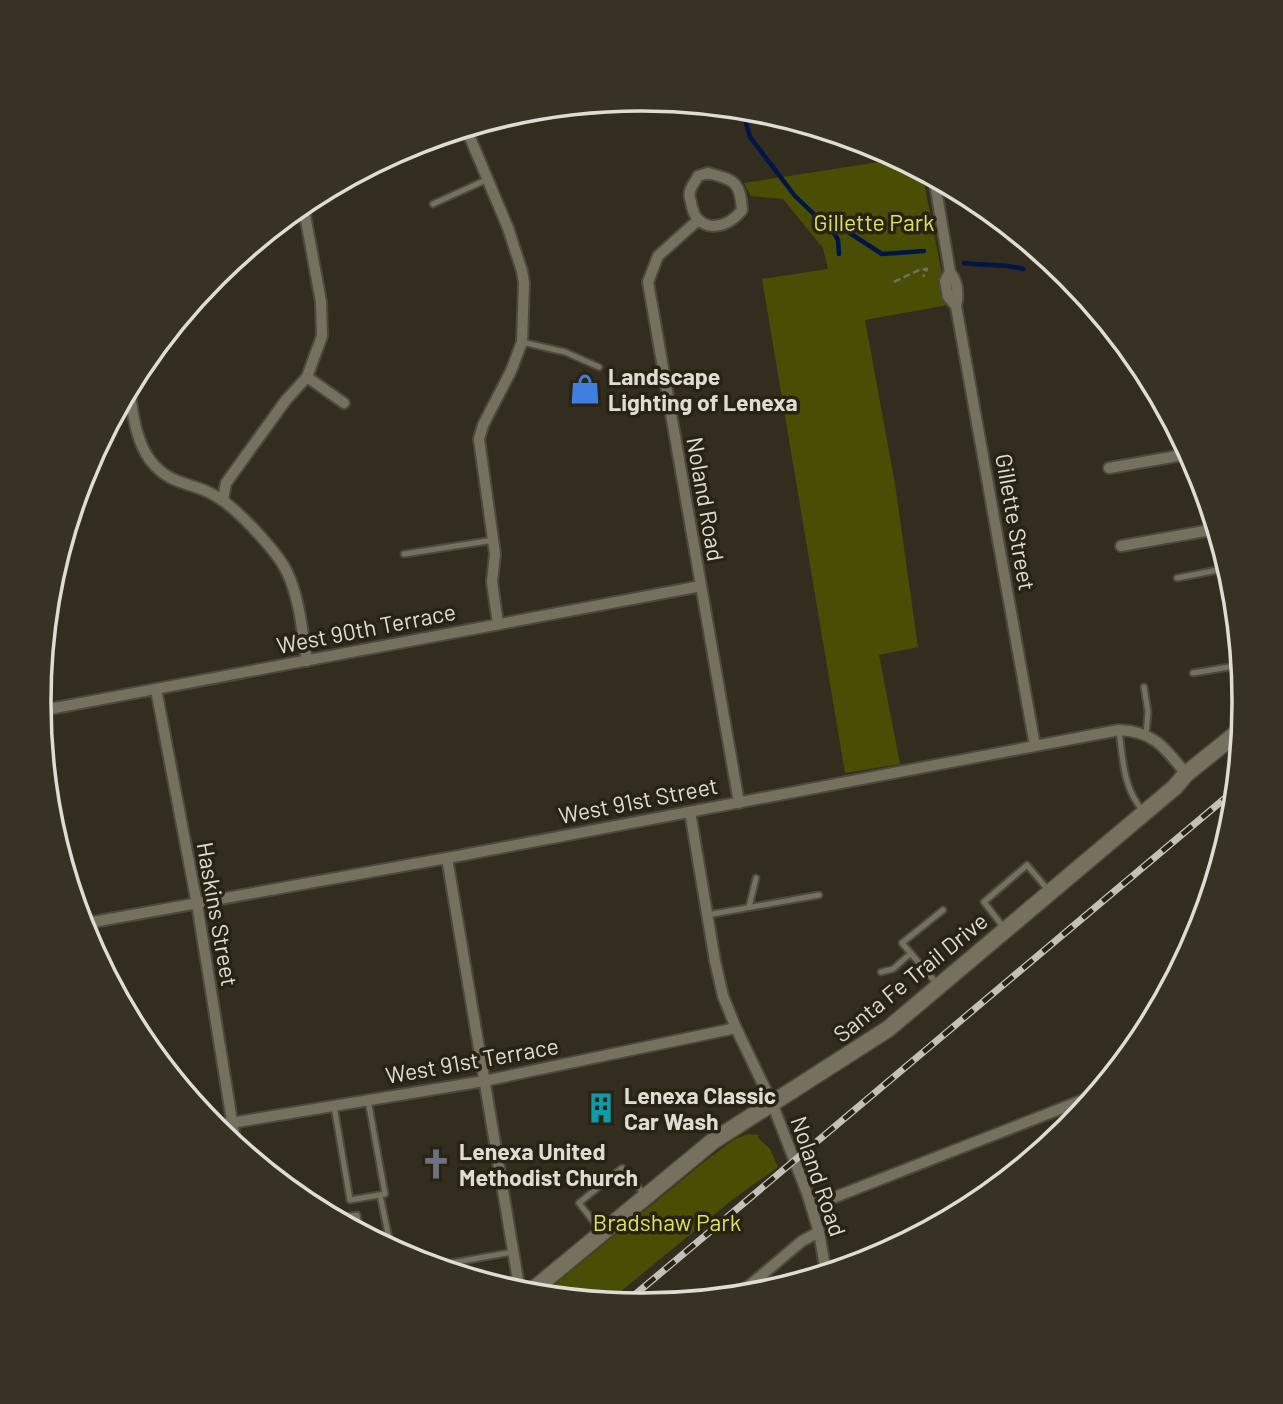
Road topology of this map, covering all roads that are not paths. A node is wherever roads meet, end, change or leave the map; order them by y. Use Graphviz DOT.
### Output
graph roads {
  1 [pos="470,137"];
  2 [pos="488,179"];
  3 [pos="935,189"];
  4 [pos="433,204"];
  5 [pos="305,217"];
  6 [pos="697,221"];
  7 [pos="522,342"];
  8 [pos="599,367"];
  9 [pos="307,377"];
  10 [pos="132,403"];
  11 [pos="344,403"];
  12 [pos="1178,456"];
  13 [pos="1109,468"];
  14 [pos="223,500"];
  15 [pos="1206,530"];
  16 [pos="494,540"];
  17 [pos="1121,546"];
  18 [pos="404,554"];
  19 [pos="1217,570"];
  20 [pos="1177,578"];
  21 [pos="701,586"];
  22 [pos="498,624"];
  23 [pos="307,661"];
  24 [pos="1231,667"];
  25 [pos="1192,673"];
  26 [pos="1144,687"];
  27 [pos="156,690"];
  28 [pos="51,709"];
  29 [pos="1119,730"];
  30 [pos="1146,735"];
  31 [pos="1231,738"];
  32 [pos="1035,746"];
  33 [pos="1186,774"];
  34 [pos="739,803"];
  35 [pos="690,812"];
  36 [pos="1144,813"];
  37 [pos="447,858"];
  38 [pos="756,878"];
  39 [pos="1050,893"];
  40 [pos="819,895"];
  41 [pos="197,904"];
  42 [pos="749,907"];
  43 [pos="943,911"];
  44 [pos="708,915"];
  45 [pos="94,922"];
  46 [pos="1006,930"];
  47 [pos="911,953"];
  48 [pos="881,972"];
  49 [pos="940,987"];
  50 [pos="736,1028"];
  51 [pos="484,1081"];
  52 [pos="368,1100"];
  53 [pos="1079,1100"];
  54 [pos="772,1103"];
  55 [pos="334,1106"];
  56 [pos="232,1123"];
  57 [pos="228,1124"];
  58 [pos="233,1128"];
  59 [pos="380,1195"];
  60 [pos="646,1196"];
  61 [pos="812,1206"];
  62 [pos="602,1232"];
  63 [pos="819,1232"];
  64 [pos="388,1236"];
  65 [pos="513,1252"];
  66 [pos="456,1262"];
  67 [pos="825,1263"];
  68 [pos="518,1279"];
  69 [pos="754,1282"];
  70 [pos="540,1284"];
  1 -- 2 [label="street"];
  2 -- 4 [label="lane"];
  2 -- 7 [label="street"];
  3 -- 32 [label="street, Gillette Street"];
  5 -- 9 [label="street"];
  6 -- 6 [label="street"];
  6 -- 21 [label="street, Noland Road"];
  7 -- 8 [label="lane"];
  7 -- 16 [label="street"];
  9 -- 11 [label="street"];
  9 -- 14 [label="street"];
  10 -- 14 [label="street"];
  12 -- 13 [label="street"];
  14 -- 23 [label="street"];
  15 -- 17 [label="street"];
  16 -- 18 [label="lane"];
  16 -- 22 [label="street"];
  19 -- 20 [label="lane"];
  21 -- 22 [label="street, West 90th Terrace"];
  21 -- 34 [label="street, Noland Road"];
  22 -- 23 [label="street, West 90th Terrace"];
  23 -- 27 [label="street, West 90th Terrace"];
  24 -- 25 [label="lane"];
  26 -- 30 [label="lane"];
  27 -- 28 [label="street, West 90th Terrace"];
  27 -- 41 [label="street, Haskins Street"];
  29 -- 30 [label="street, West 91st Street"];
  29 -- 32 [label="street, West 91st Street"];
  29 -- 36 [label="lane"];
  30 -- 33 [label="street, West 91st Street"];
  31 -- 33 [label="main road, Santa Fe Trail Drive"];
  32 -- 34 [label="street, West 91st Street"];
  33 -- 36 [label="main road, Santa Fe Trail Drive"];
  34 -- 35 [label="street, West 91st Street"];
  35 -- 37 [label="street, West 91st Street"];
  35 -- 44 [label="street, Noland Road"];
  36 -- 39 [label="main road, Santa Fe Trail Drive"];
  37 -- 41 [label="street, West 91st Street"];
  37 -- 51 [label="street"];
  38 -- 42 [label="lane"];
  39 -- 46 [label="main road, Santa Fe Trail Drive"];
  39 -- 46 [label="lane"];
  40 -- 42 [label="lane"];
  41 -- 45 [label="street, West 91st Street"];
  41 -- 56 [label="street, Haskins Street"];
  42 -- 44 [label="lane"];
  43 -- 47 [label="lane"];
  44 -- 50 [label="street, Noland Road"];
  46 -- 49 [label="main road, Santa Fe Trail Drive"];
  47 -- 48 [label="lane"];
  47 -- 49 [label="lane"];
  49 -- 54 [label="main road, Santa Fe Trail Drive"];
  50 -- 51 [label="street, West 91st Terrace"];
  50 -- 54 [label="street, Noland Road"];
  51 -- 52 [label="street, West 91st Terrace"];
  51 -- 65 [label="street"];
  52 -- 55 [label="street, West 91st Terrace"];
  52 -- 59 [label="lane"];
  53 -- 61 [label="street"];
  54 -- 60 [label="main road, Santa Fe Trail Drive"];
  54 -- 61 [label="street, Noland Road"];
  55 -- 56 [label="street, West 91st Terrace"];
  55 -- 59 [label="lane"];
  56 -- 57 [label="street, West 91st Terrace"];
  56 -- 58 [label="street, Haskins Street"];
  59 -- 64 [label="lane"];
  60 -- 62 [label="main road, Santa Fe Trail Drive"];
  60 -- 62 [label="lane"];
  61 -- 63 [label="street, Noland Road"];
  62 -- 70 [label="main road, Santa Fe Trail Drive"];
  63 -- 67 [label="street, Noland Road"];
  63 -- 69 [label="street"];
  65 -- 66 [label="lane"];
  65 -- 68 [label="street"];
}
